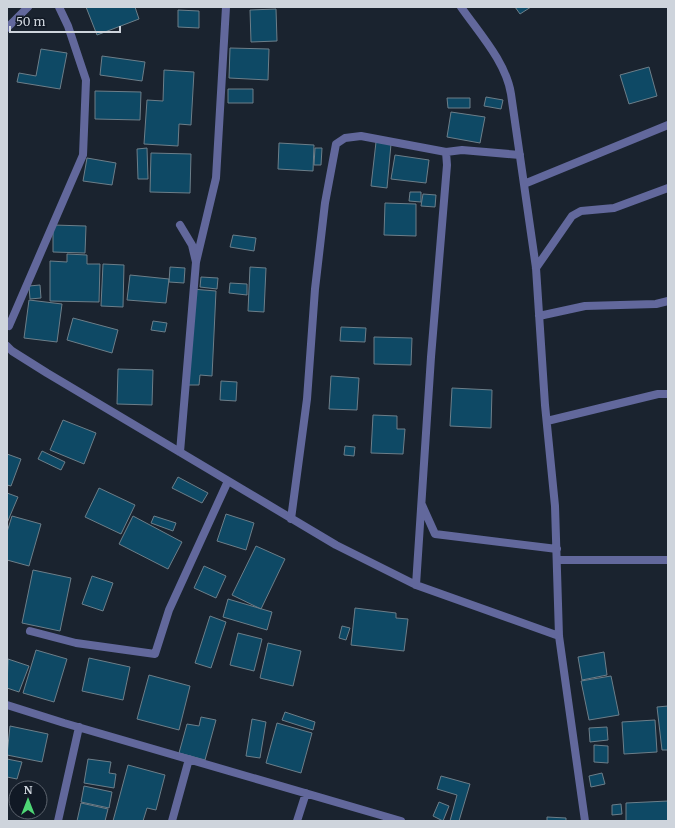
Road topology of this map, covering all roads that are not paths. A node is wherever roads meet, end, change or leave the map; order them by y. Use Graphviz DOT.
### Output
graph roads {
  1 [pos="28,7"];
  2 [pos="59,7"];
  3 [pos="226,7"];
  4 [pos="461,7"];
  5 [pos="7,28"];
  6 [pos="668,125"];
  7 [pos="446,152"];
  8 [pos="520,154"];
  9 [pos="524,184"];
  10 [pos="668,188"];
  11 [pos="180,225"];
  12 [pos="196,262"];
  13 [pos="536,268"];
  14 [pos="668,301"];
  15 [pos="539,316"];
  16 [pos="7,325"];
  17 [pos="7,346"];
  18 [pos="668,394"];
  19 [pos="547,421"];
  20 [pos="180,452"];
  21 [pos="228,481"];
  22 [pos="421,505"];
  23 [pos="291,519"];
  24 [pos="557,549"];
  25 [pos="558,560"];
  26 [pos="668,560"];
  27 [pos="416,585"];
  28 [pos="30,631"];
  29 [pos="559,636"];
  30 [pos="7,705"];
  31 [pos="79,728"];
  32 [pos="189,759"];
  33 [pos="306,793"];
  34 [pos="58,821"];
  35 [pos="172,821"];
  36 [pos="297,821"];
  37 [pos="402,821"];
  38 [pos="585,821"];
  1 -- 5 [label="street"];
  2 -- 16 [label="street"];
  3 -- 12 [label="street"];
  4 -- 8 [label="street"];
  6 -- 9 [label="street"];
  7 -- 8 [label="street"];
  7 -- 22 [label="street"];
  7 -- 23 [label="street"];
  8 -- 9 [label="street"];
  9 -- 13 [label="street"];
  10 -- 13 [label="street"];
  11 -- 12 [label="street"];
  12 -- 20 [label="street"];
  13 -- 15 [label="street"];
  14 -- 15 [label="street"];
  15 -- 19 [label="street"];
  17 -- 20 [label="street"];
  18 -- 19 [label="street"];
  19 -- 24 [label="street"];
  20 -- 21 [label="street"];
  21 -- 23 [label="street"];
  21 -- 28 [label="street"];
  22 -- 24 [label="street"];
  22 -- 27 [label="street"];
  23 -- 27 [label="street"];
  24 -- 25 [label="street"];
  25 -- 26 [label="street"];
  25 -- 29 [label="street"];
  27 -- 29 [label="street"];
  29 -- 38 [label="street"];
  30 -- 31 [label="street"];
  31 -- 32 [label="street"];
  31 -- 34 [label="street"];
  32 -- 33 [label="street"];
  32 -- 35 [label="street"];
  33 -- 36 [label="street"];
  33 -- 37 [label="street"];
}
